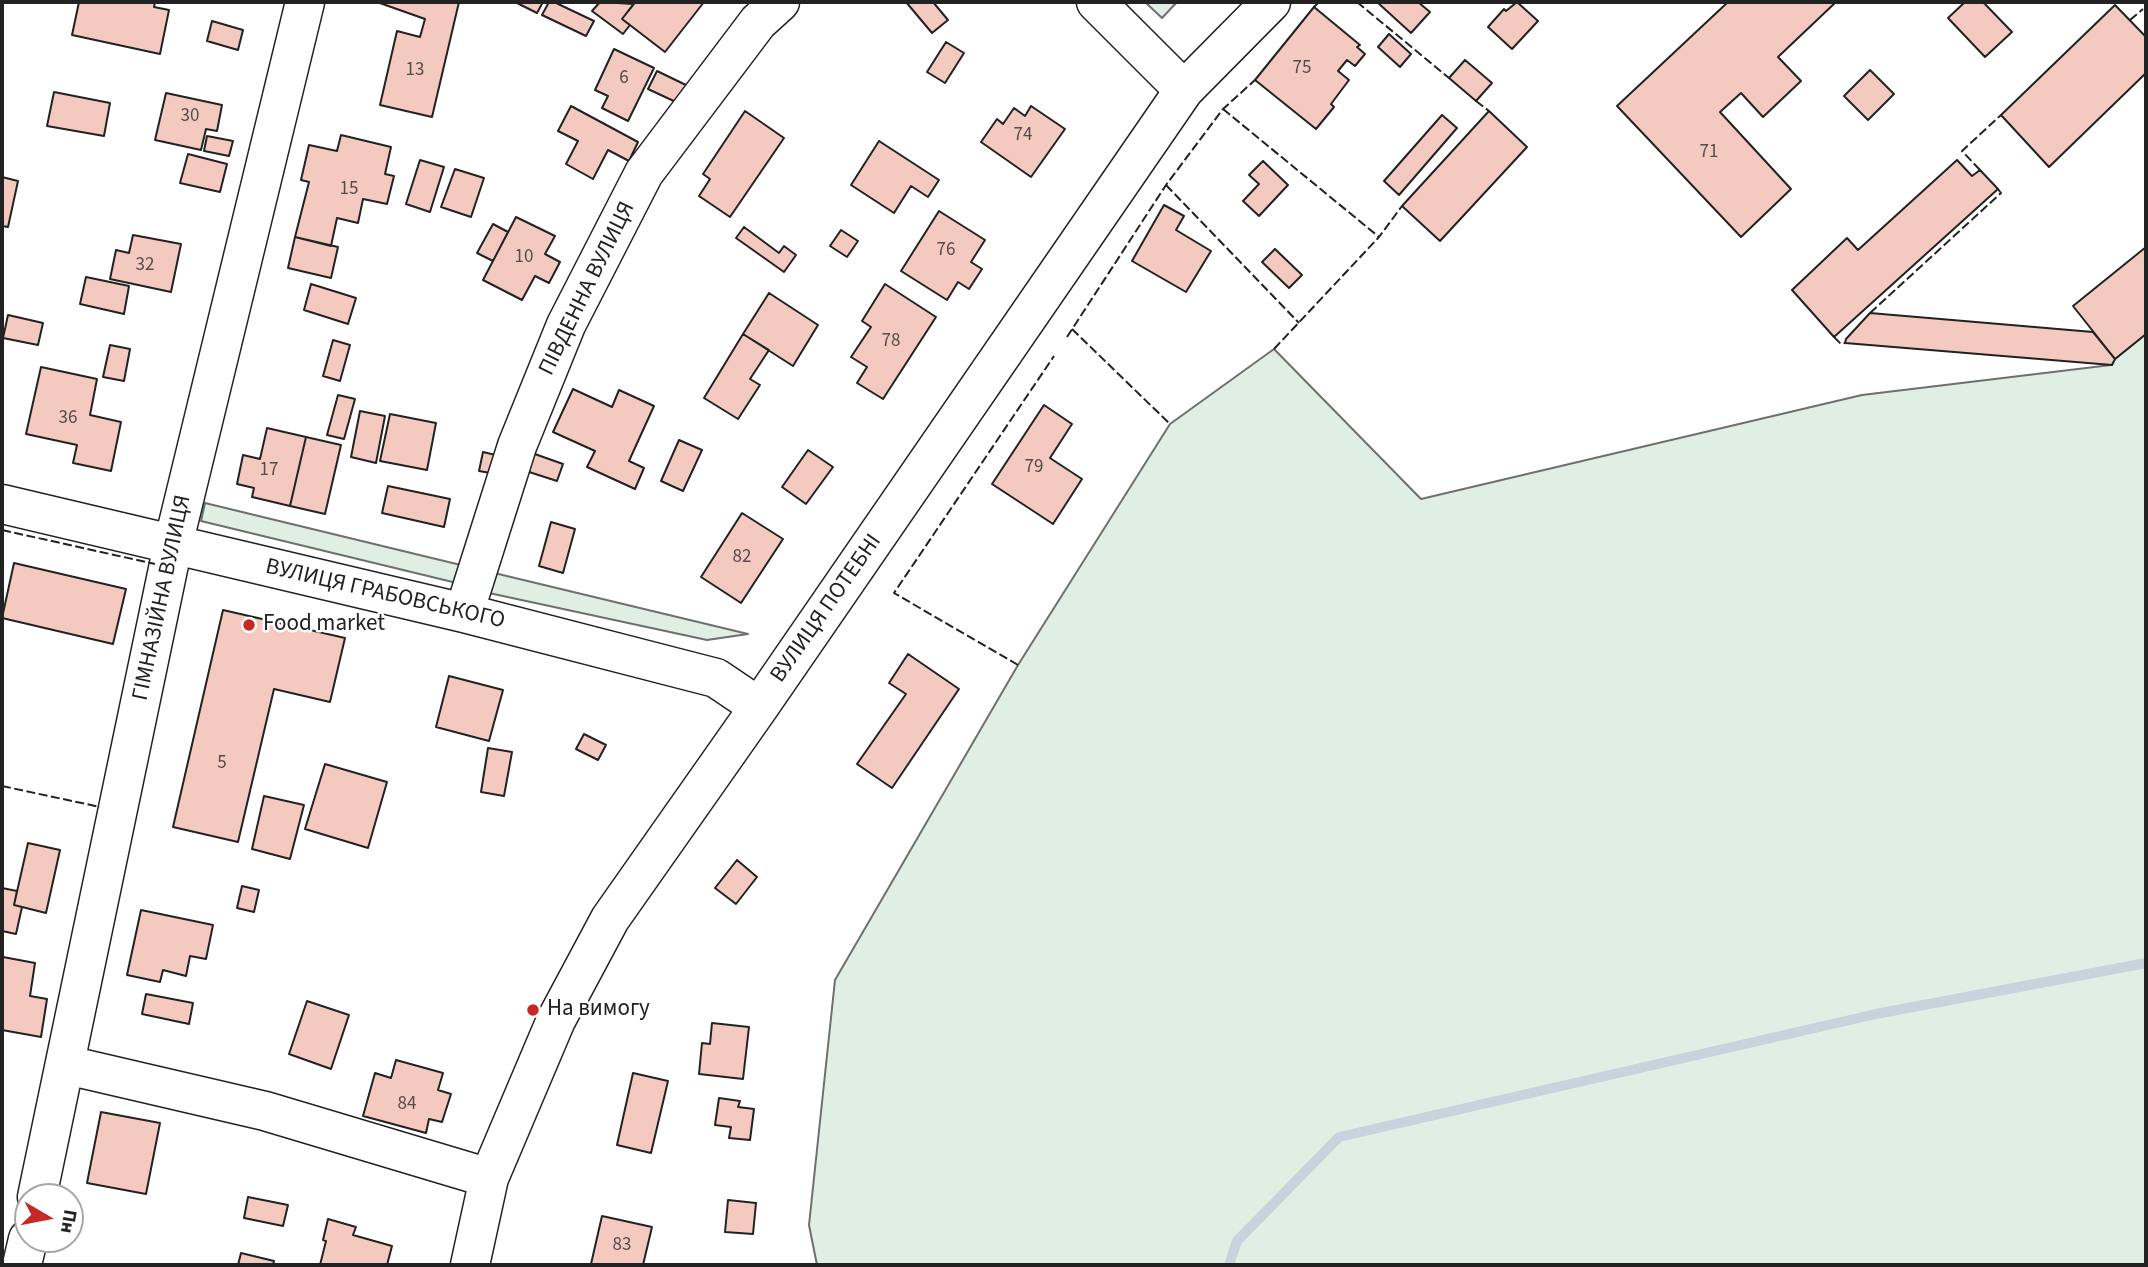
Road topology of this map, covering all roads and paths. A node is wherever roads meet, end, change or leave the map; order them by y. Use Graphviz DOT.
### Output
graph roads {
  1 [pos="305,2"];
  2 [pos="780,2"];
  3 [pos="1096,2"];
  4 [pos="1271,2"];
  5 [pos="1184,90"];
  6 [pos="2,504"];
  7 [pos="173,545"];
  8 [pos="464,613"];
  9 [pos="759,707"];
  10 [pos="67,1065"];
  11 [pos="489,1178"];
  12 [pos="40,1183"];
  13 [pos="470,1265"];
  1 -- 7 [label="street, ГІМНАЗІЙНА ВУЛИЦЯ"];
  2 -- 8 [label="street, ПІВДЕННА ВУЛИЦЯ"];
  3 -- 5 [label="street"];
  4 -- 5 [label="street, ВУЛИЦЯ ПОТЕБНІ"];
  5 -- 9 [label="street, ВУЛИЦЯ ПОТЕБНІ"];
  6 -- 7 [label="street, ВУЛИЦЯ ГРАБОВСЬКОГО"];
  7 -- 8 [label="street, ВУЛИЦЯ ГРАБОВСЬКОГО"];
  7 -- 10 [label="street, ГІМНАЗІЙНА ВУЛИЦЯ"];
  8 -- 9 [label="street, ВУЛИЦЯ ГРАБОВСЬКОГО"];
  9 -- 11 [label="street, ВУЛИЦЯ ПОТЕБНІ"];
  10 -- 11 [label="street"];
  10 -- 12 [label="street, ГІМНАЗІЙНА ВУЛИЦЯ"];
  11 -- 13 [label="street, ВУЛИЦЯ ПОТЕБНІ"];
}
